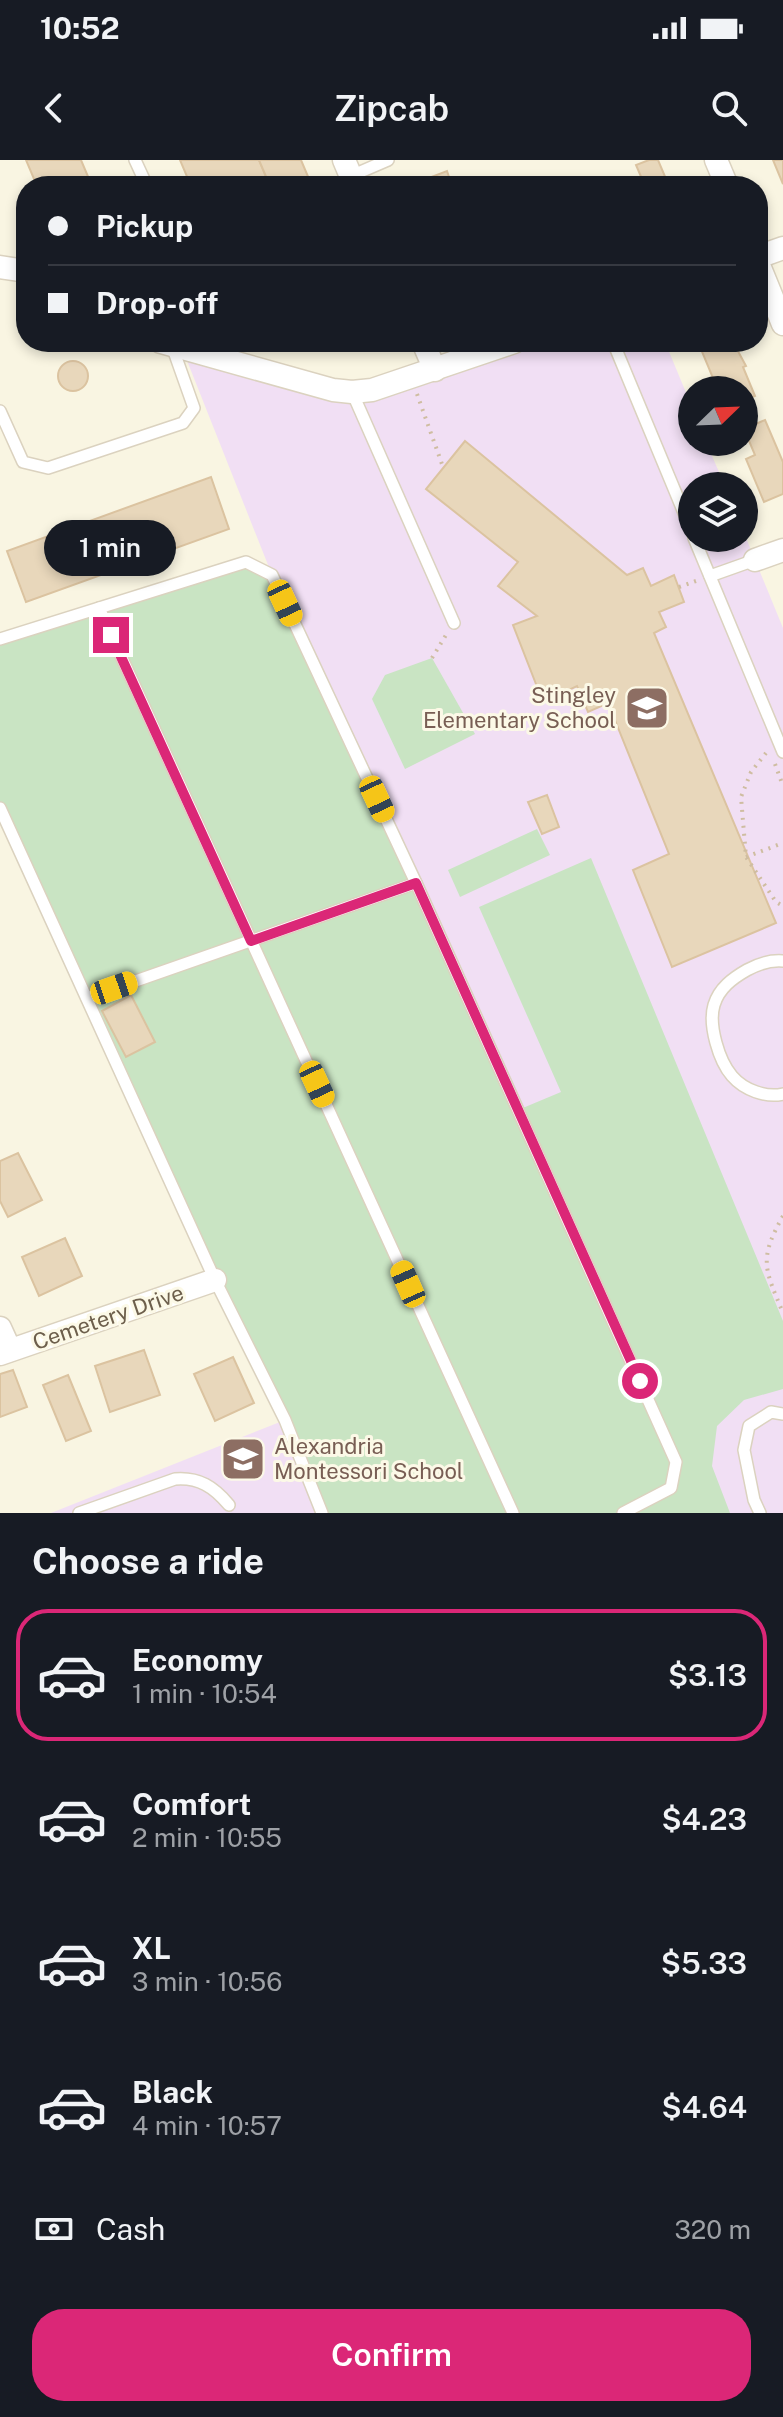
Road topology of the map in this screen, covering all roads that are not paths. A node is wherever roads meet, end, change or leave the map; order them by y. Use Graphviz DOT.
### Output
graph roads {
  1 [pos="388,160"];
  2 [pos="350,174"];
  3 [pos="768,286"];
  4 [pos="783,324"];
  5 [pos="170,352"];
  6 [pos="216,352"];
  7 [pos="427,352"];
  8 [pos="486,352"];
  9 [pos="617,352"];
  10 [pos="435,370"];
  11 [pos="352,392"];
  12 [pos="0,411"];
  13 [pos="678,498"];
  14 [pos="783,550"];
  15 [pos="700,552"];
  16 [pos="755,560"];
  17 [pos="710,576"];
  18 [pos="99,608"];
  19 [pos="454,623"];
  20 [pos="0,639"];
  21 [pos="783,752"];
  22 [pos="0,808"];
  23 [pos="416,883"];
  24 [pos="251,941"];
  25 [pos="783,961"];
  26 [pos="87,998"];
  27 [pos="783,1094"];
  28 [pos="215,1280"];
  29 [pos="0,1328"];
  30 [pos="5,1352"];
  31 [pos="783,1414"];
  32 [pos="229,1505"];
  33 [pos="79,1513"];
  34 [pos="322,1513"];
  35 [pos="513,1513"];
  36 [pos="623,1513"];
  37 [pos="760,1513"];
  1 -- 2 [label="lane"];
  3 -- 4 [label="street"];
  5 -- 12 [label="lane"];
  6 -- 11 [label="street"];
  7 -- 10 [label="street"];
  8 -- 10 [label="street"];
  9 -- 13 [label="lane"];
  10 -- 11 [label="street"];
  11 -- 19 [label="lane"];
  14 -- 16 [label="street"];
  15 -- 17 [label="lane"];
  16 -- 17 [label="lane"];
  17 -- 21 [label="lane"];
  18 -- 20 [label="lane"];
  18 -- 23 [label="lane"];
  18 -- 24 [label="lane"];
  22 -- 26 [label="lane"];
  23 -- 24 [label="lane"];
  23 -- 36 [label="lane"];
  24 -- 26 [label="lane"];
  24 -- 35 [label="lane"];
  25 -- 27 [label="lane"];
  26 -- 28 [label="lane"];
  28 -- 30 [label="street, Cemetery Drive"];
  28 -- 34 [label="lane"];
  29 -- 30 [label="street"];
  31 -- 37 [label="lane"];
  32 -- 33 [label="lane"];
}
